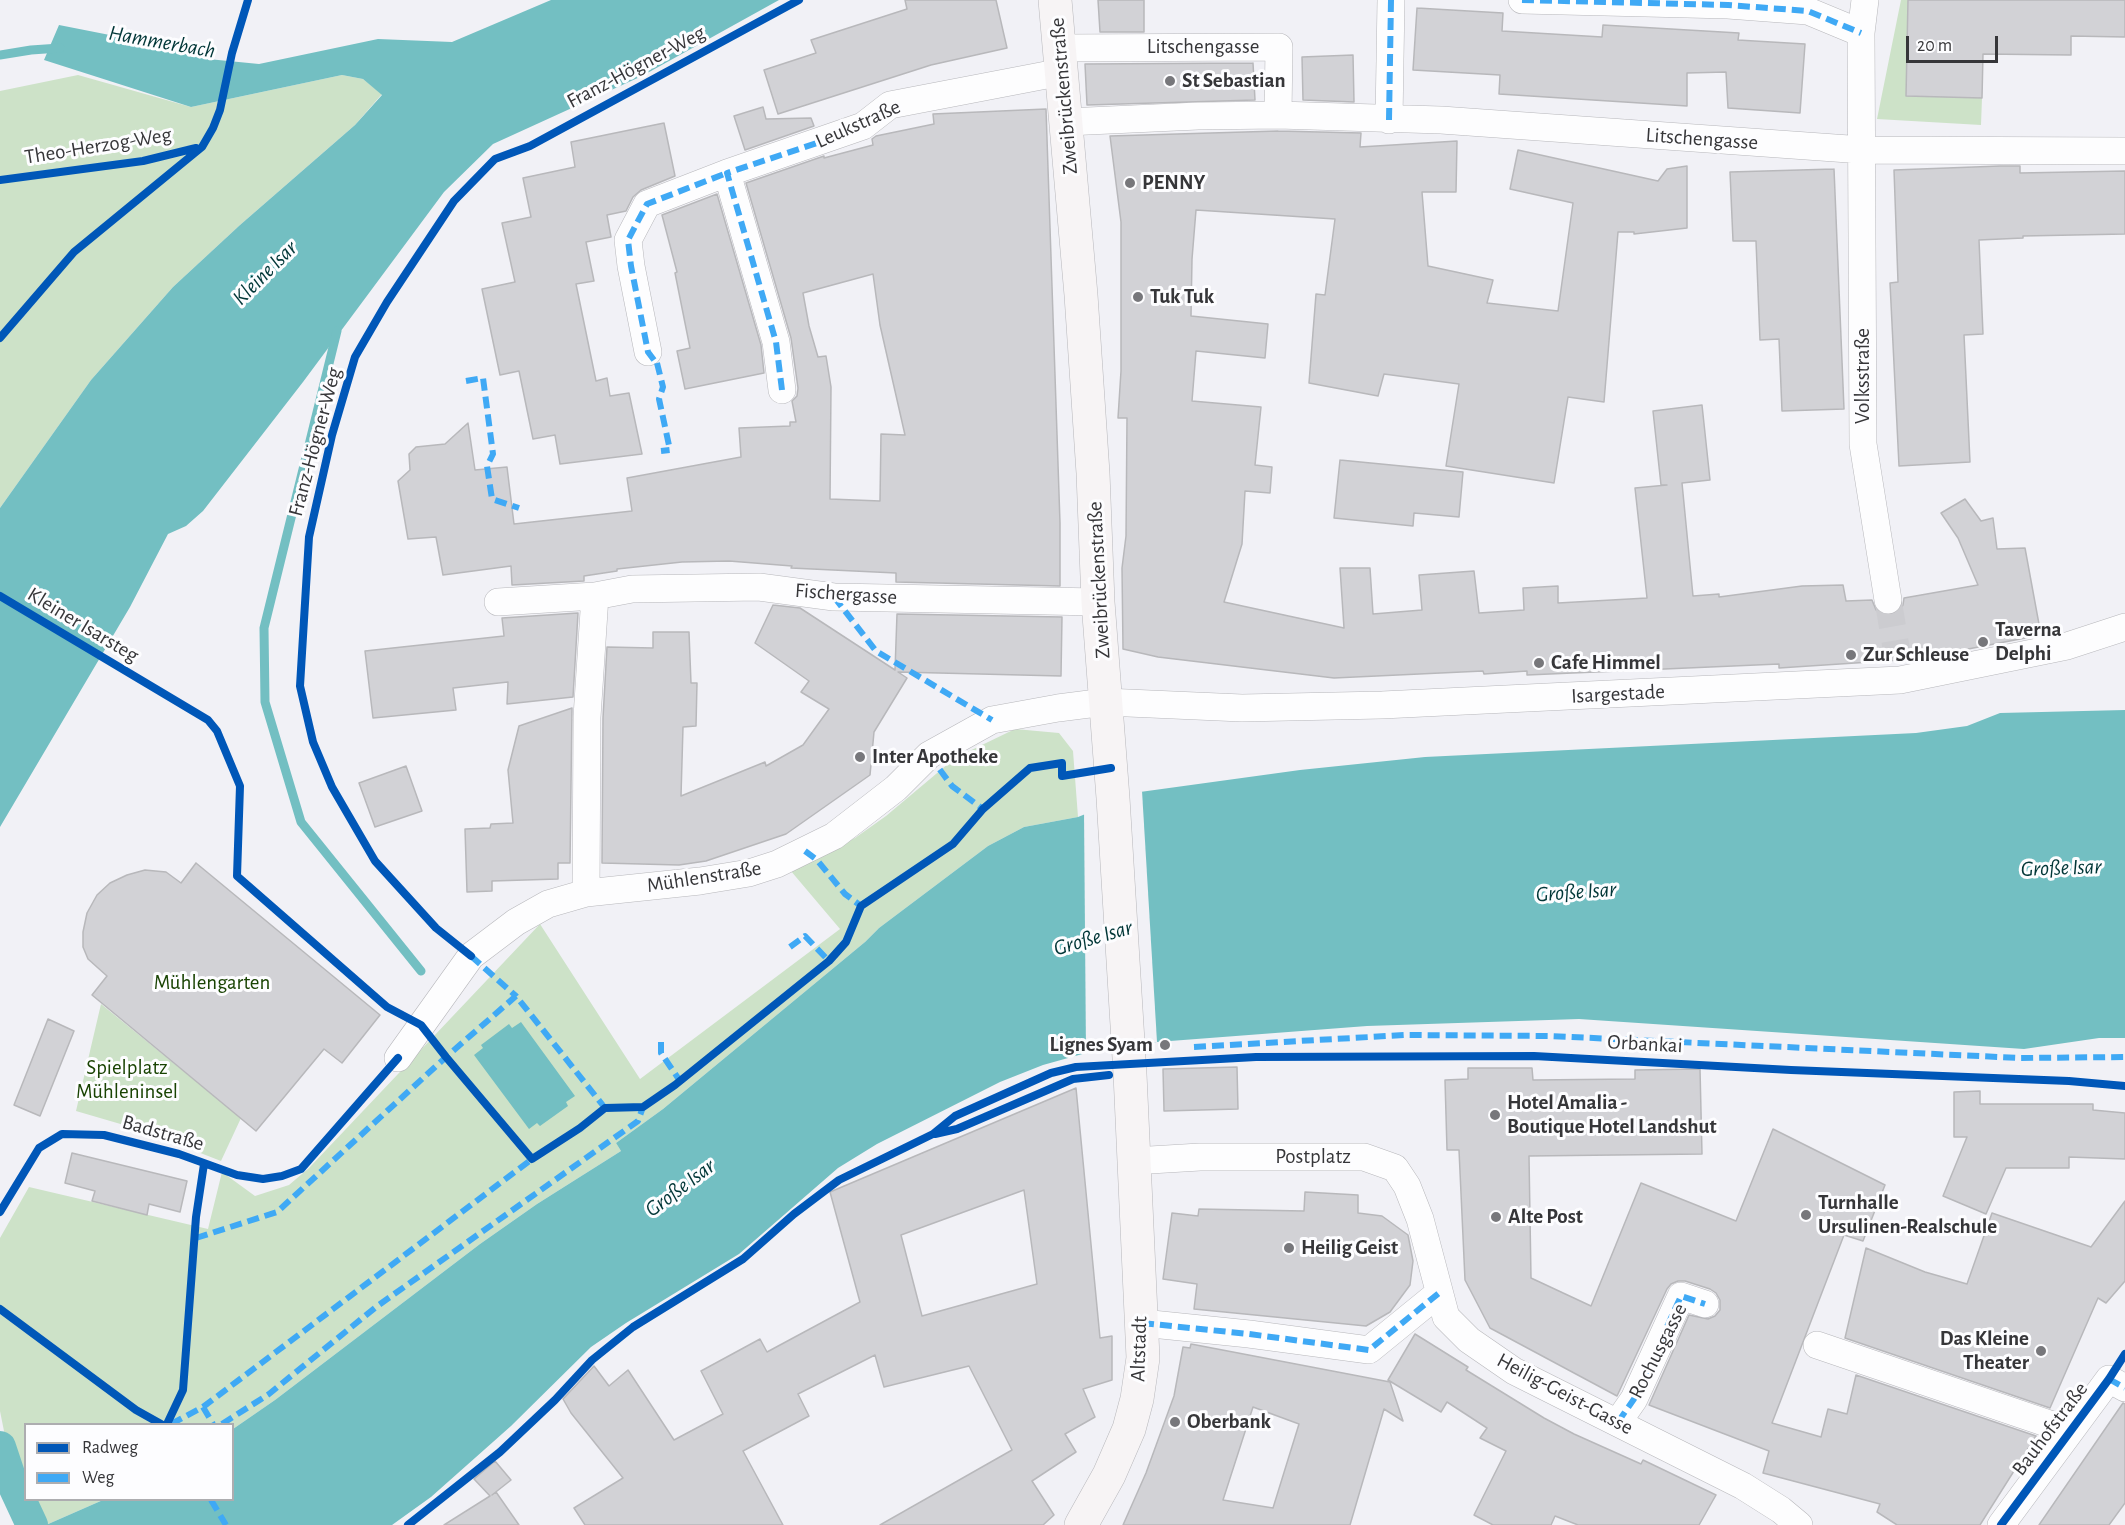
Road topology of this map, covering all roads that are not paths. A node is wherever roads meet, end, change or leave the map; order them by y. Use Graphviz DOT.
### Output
graph roads {
  1 [pos="1055,0"];
  2 [pos="1391,0"];
  3 [pos="1522,0"];
  4 [pos="1865,0"];
  5 [pos="1861,33"];
  6 [pos="1061,60"];
  7 [pos="1278,115"];
  8 [pos="1389,120"];
  9 [pos="1066,123"];
  10 [pos="1863,150"];
  11 [pos="2125,151"];
  12 [pos="727,173"];
  13 [pos="648,352"];
  14 [pos="782,390"];
  15 [pos="595,596"];
  16 [pos="1888,600"];
  17 [pos="498,602"];
  18 [pos="1098,602"];
  19 [pos="2125,627"];
  20 [pos="1106,702"];
  21 [pos="586,893"];
  22 [pos="398,1058"];
  23 [pos="1133,1161"];
  24 [pos="1439,1293"];
  25 [pos="1705,1305"];
  26 [pos="1142,1323"];
  27 [pos="1817,1345"];
  28 [pos="2117,1383"];
  29 [pos="1618,1422"];
  30 [pos="2070,1431"];
  31 [pos="1082,1525"];
  32 [pos="1799,1525"];
  33 [pos="2001,1525"];
  1 -- 6 [label="street, Zweibrückenstraße"];
  2 -- 8 [label="street"];
  3 -- 5 [label="street"];
  4 -- 5 [label="street, Volksstraße"];
  5 -- 10 [label="street, Volksstraße"];
  6 -- 7 [label="street, Litschengasse"];
  6 -- 9 [label="street, Zweibrückenstraße"];
  6 -- 12 [label="street, Leukstraße"];
  7 -- 8 [label="street, Litschengasse"];
  7 -- 9 [label="street, Litschengasse"];
  8 -- 10 [label="street, Litschengasse"];
  9 -- 18 [label="street, Zweibrückenstraße"];
  10 -- 11 [label="street, Litschengasse"];
  10 -- 16 [label="street, Volksstraße"];
  12 -- 13 [label="street, Leukstraße"];
  12 -- 14 [label="street"];
  15 -- 17 [label="street, Fischergasse"];
  15 -- 18 [label="street, Fischergasse"];
  15 -- 21 [label="street"];
  18 -- 20 [label="street, Zweibrückenstraße"];
  19 -- 20 [label="street, Isargestade"];
  20 -- 21 [label="street, Mühlenstraße"];
  20 -- 23 [label="street, Zweibrückenstraße"];
  21 -- 22 [label="street, Mühlenstraße"];
  23 -- 24 [label="street, Postplatz"];
  23 -- 26 [label="street, Altstadt"];
  24 -- 26 [label="street"];
  24 -- 29 [label="street, Heilig-Geist-Gasse"];
  25 -- 29 [label="street, Rochusgasse"];
  26 -- 31 [label="street, Altstadt"];
  27 -- 30 [label="street"];
  28 -- 30 [label="street, Bauhofstraße"];
  29 -- 32 [label="street, Heilig-Geist-Gasse"];
  30 -- 33 [label="street, Bauhofstraße"];
}
